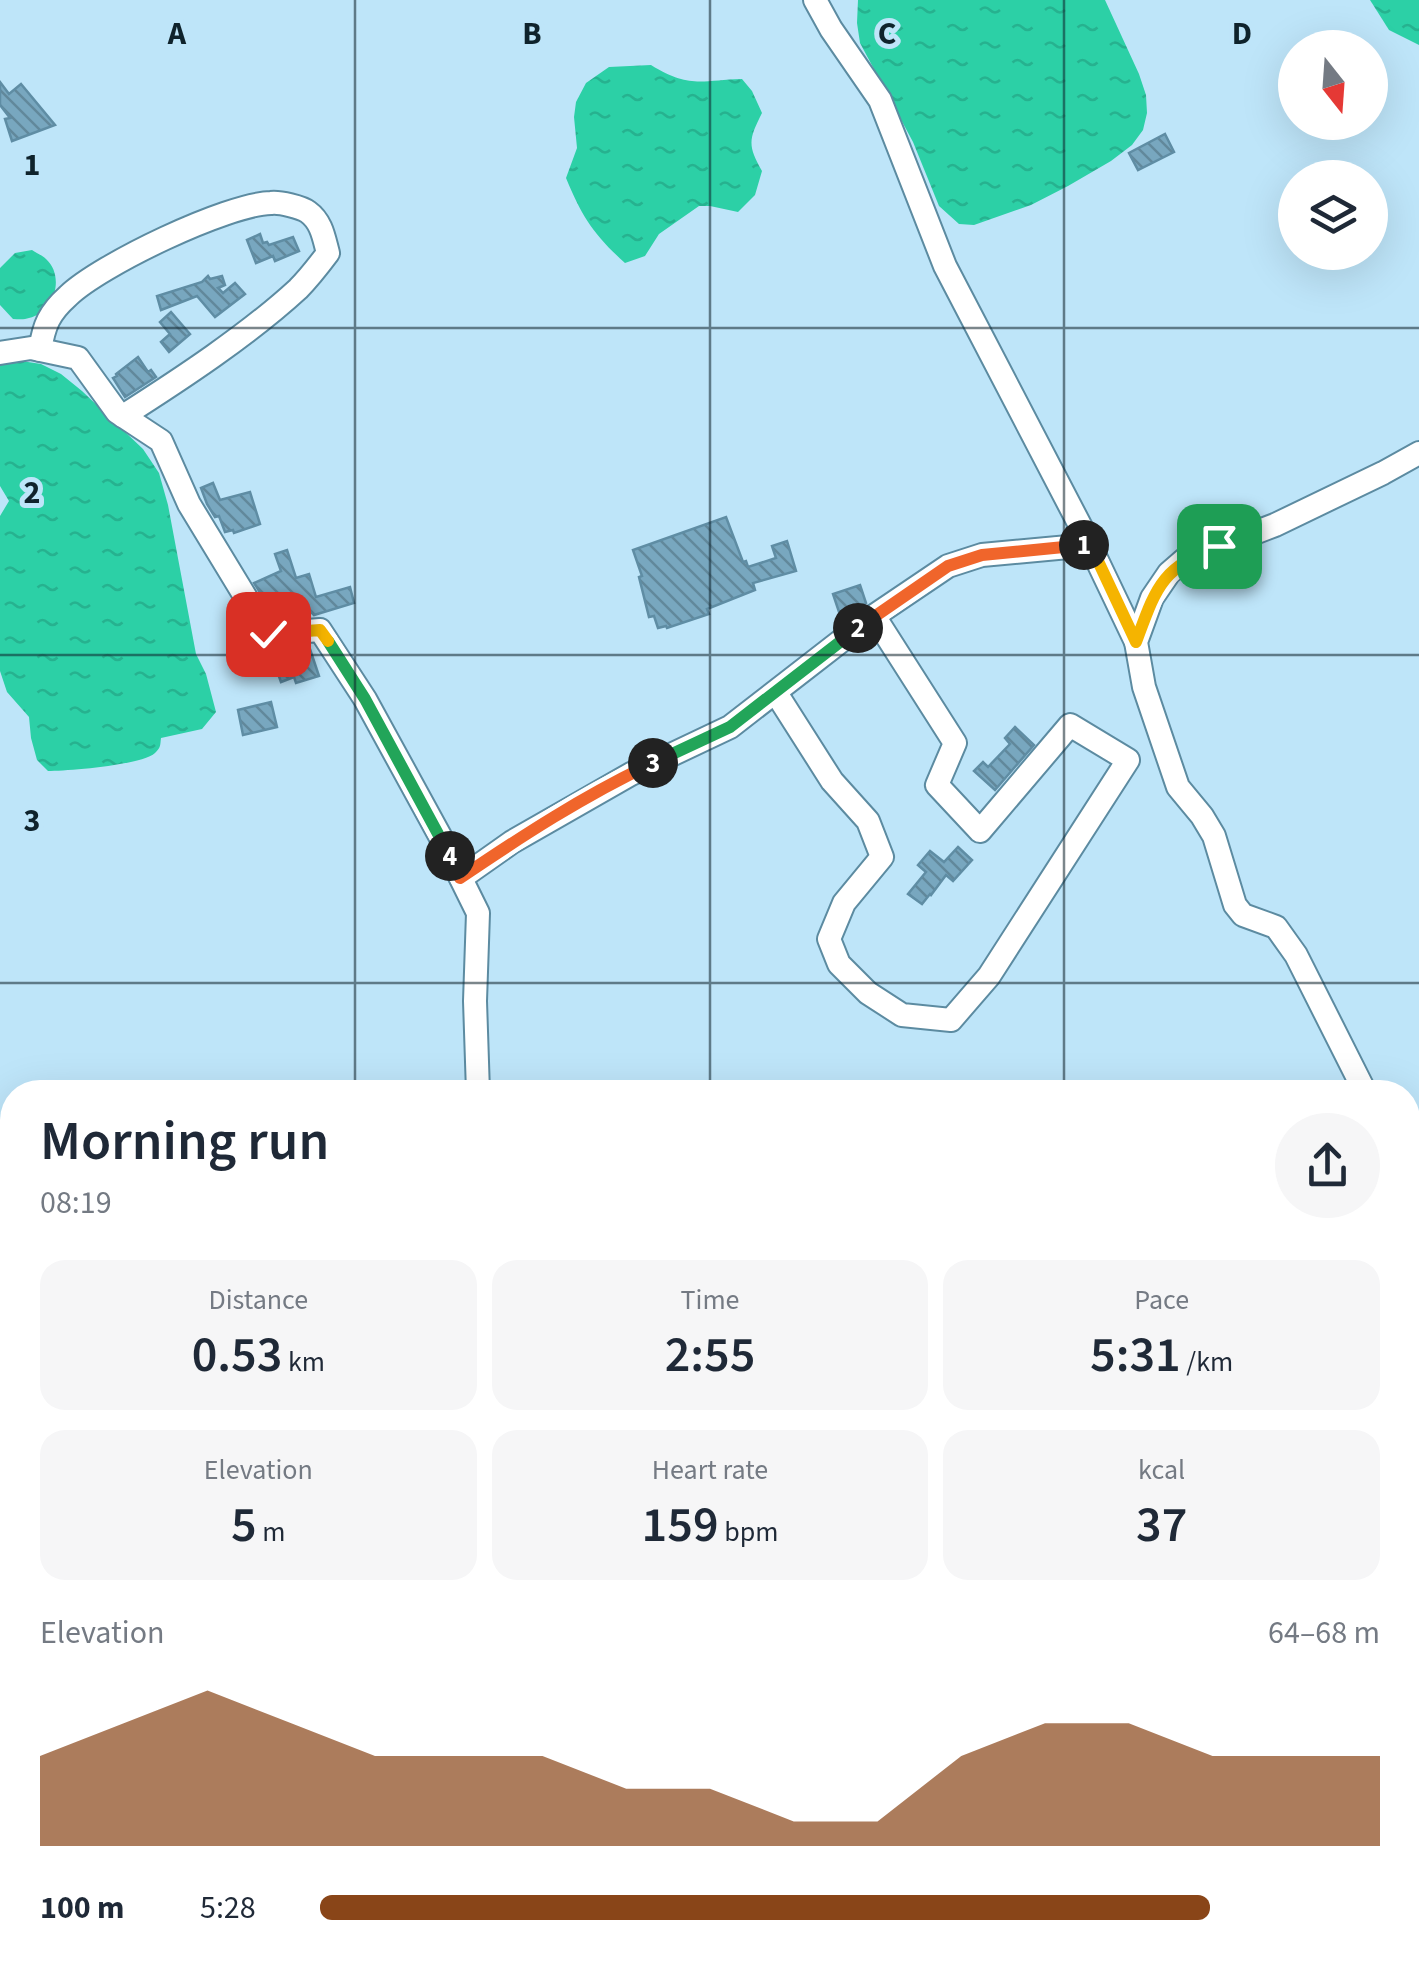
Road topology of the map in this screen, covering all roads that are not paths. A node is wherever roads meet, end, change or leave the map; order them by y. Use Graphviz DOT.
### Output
graph roads {
  1 [pos="815,0"];
  2 [pos="40,350"];
  3 [pos="0,354"];
  4 [pos="123,416"];
  5 [pos="1419,453"];
  6 [pos="1090,544"];
  7 [pos="874,616"];
  8 [pos="1136,642"];
  9 [pos="776,693"];
  10 [pos="460,878"];
  11 [pos="478,1080"];
  12 [pos="1359,1080"];
  1 -- 6 [label="street"];
  2 -- 3 [label="street"];
  2 -- 4 [label="street"];
  2 -- 4 [label="street"];
  4 -- 10 [label="street"];
  5 -- 8 [label="street"];
  6 -- 7 [label="street"];
  6 -- 8 [label="street"];
  7 -- 9 [label="street"];
  7 -- 9 [label="street"];
  8 -- 12 [label="street"];
  9 -- 10 [label="street"];
  10 -- 11 [label="street"];
}
